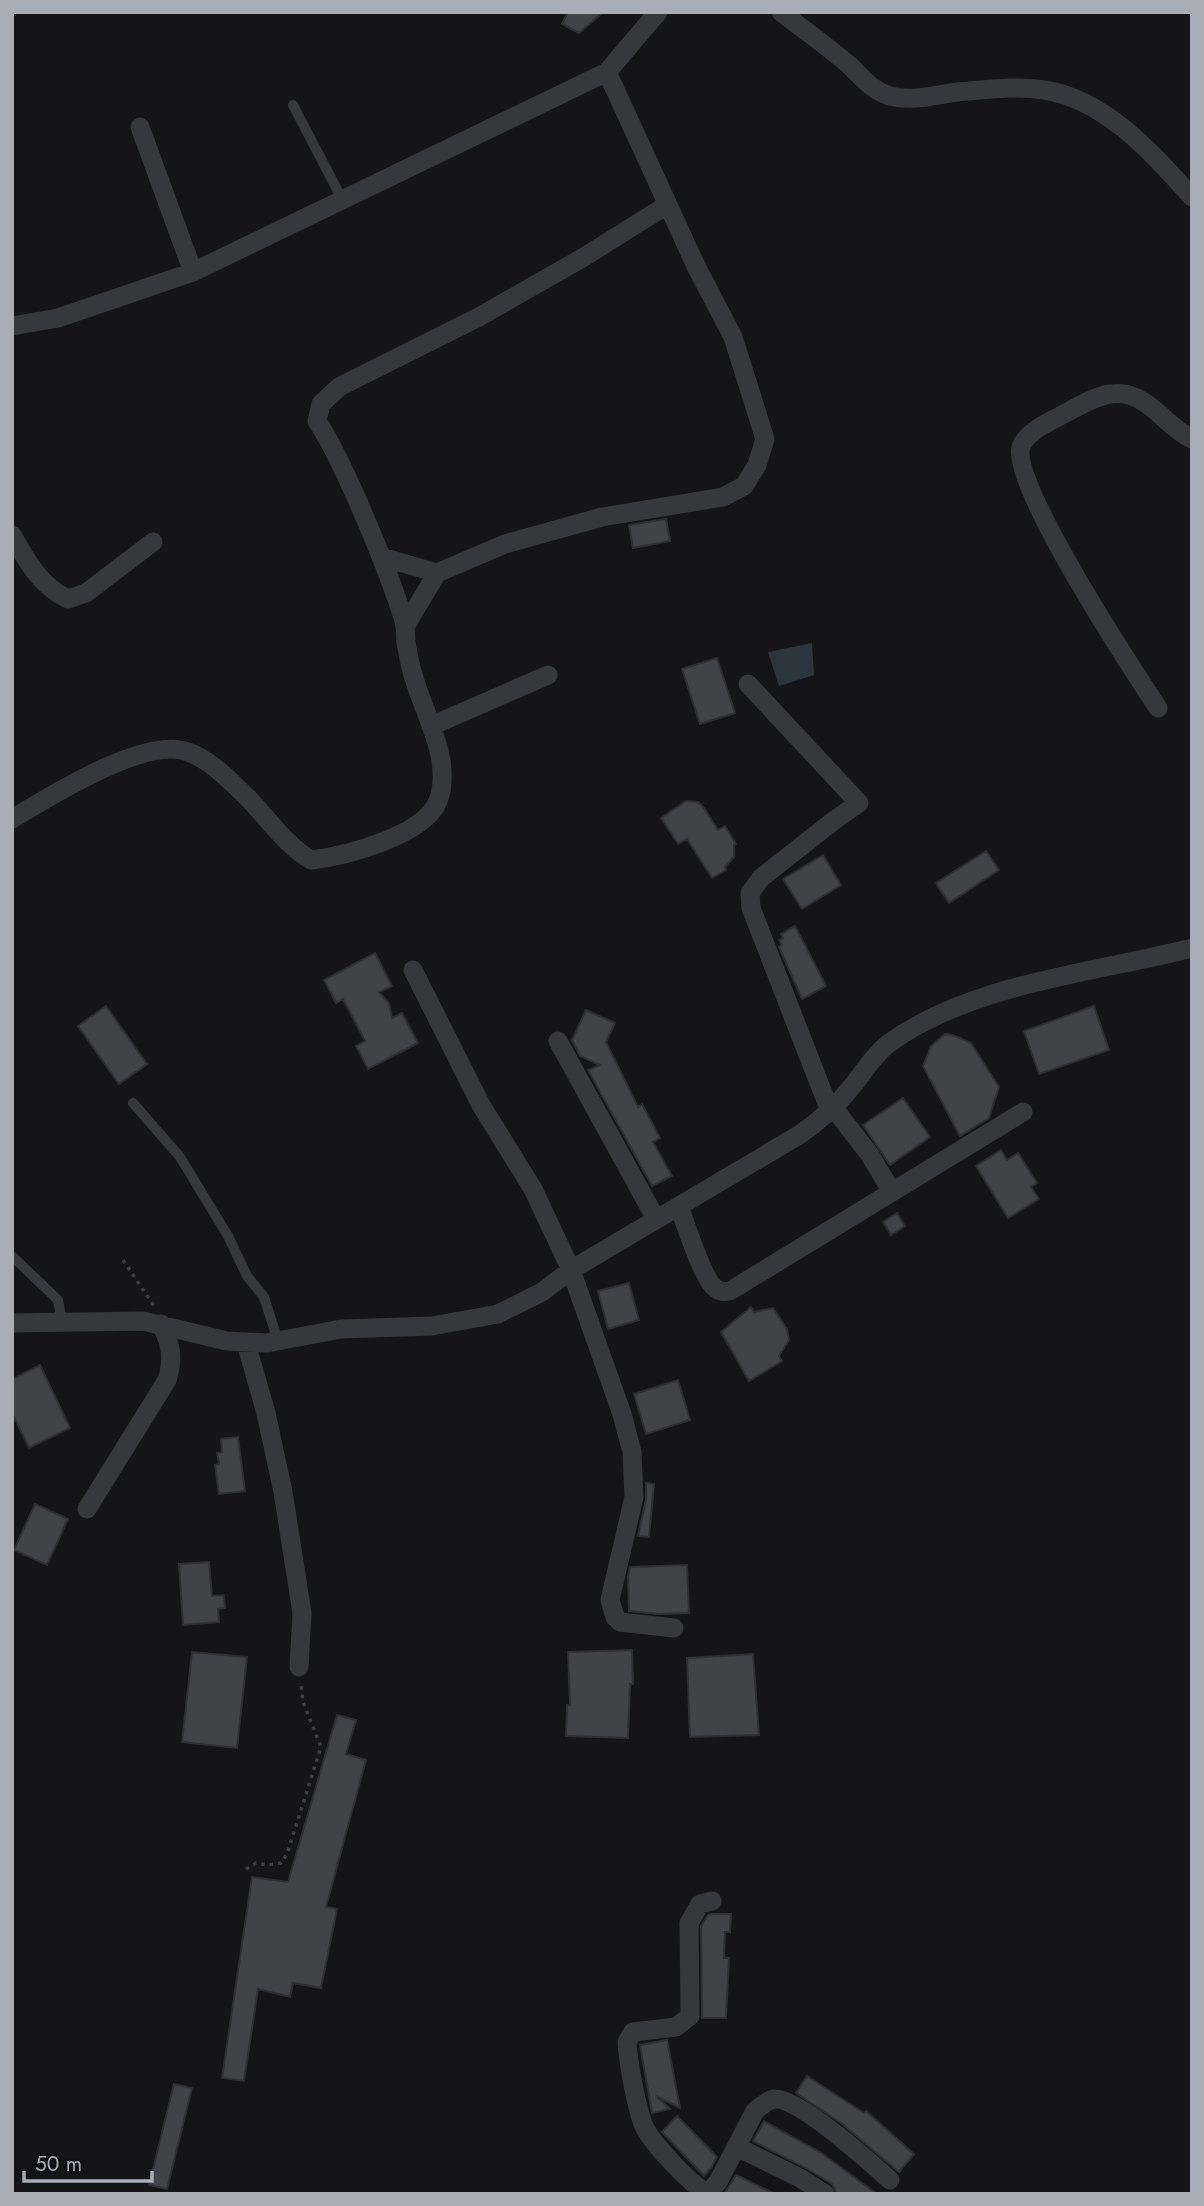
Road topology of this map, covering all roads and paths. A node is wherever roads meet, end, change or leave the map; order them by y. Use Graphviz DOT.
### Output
graph roads {
  1 [pos="658,12"];
  2 [pos="782,12"];
  3 [pos="607,72"];
  4 [pos="293,105"];
  5 [pos="140,127"];
  6 [pos="1192,197"];
  7 [pos="342,199"];
  8 [pos="667,205"];
  9 [pos="193,272"];
  10 [pos="12,326"];
  11 [pos="1192,439"];
  12 [pos="12,535"];
  13 [pos="153,542"];
  14 [pos="382,557"];
  15 [pos="437,573"];
  16 [pos="405,625"];
  17 [pos="548,675"];
  18 [pos="748,684"];
  19 [pos="1158,708"];
  20 [pos="431,726"];
  21 [pos="12,819"];
  22 [pos="1192,948"];
  23 [pos="413,970"];
  24 [pos="558,1041"];
  25 [pos="133,1103"];
  26 [pos="831,1109"];
  27 [pos="1023,1112"];
  28 [pos="892,1192"];
  29 [pos="678,1206"];
  30 [pos="656,1219"];
  31 [pos="12,1256"];
  32 [pos="123,1260"];
  33 [pos="571,1270"];
  34 [pos="62,1321"];
  35 [pos="12,1323"];
  36 [pos="162,1324"];
  37 [pos="278,1341"];
  38 [pos="246,1343"];
  39 [pos="87,1509"];
  40 [pos="674,1628"];
  41 [pos="299,1667"];
  42 [pos="246,1869"];
  43 [pos="712,1901"];
  44 [pos="737,2147"];
  45 [pos="890,2180"];
  46 [pos="706,2193"];
  47 [pos="825,2194"];
  1 -- 3 [label="street"];
  2 -- 6 [label="street"];
  3 -- 7 [label="street"];
  3 -- 8 [label="street"];
  4 -- 7 [label="lane"];
  5 -- 9 [label="street"];
  7 -- 9 [label="street"];
  8 -- 14 [label="street"];
  8 -- 15 [label="street"];
  9 -- 10 [label="street"];
  11 -- 19 [label="street"];
  12 -- 13 [label="street"];
  14 -- 15 [label="street"];
  14 -- 16 [label="street"];
  15 -- 16 [label="street"];
  16 -- 20 [label="street"];
  17 -- 20 [label="street"];
  18 -- 26 [label="street"];
  20 -- 21 [label="street"];
  22 -- 26 [label="street"];
  23 -- 33 [label="street"];
  24 -- 30 [label="street"];
  25 -- 37 [label="lane"];
  26 -- 28 [label="street"];
  26 -- 29 [label="street"];
  27 -- 28 [label="street"];
  28 -- 29 [label="street"];
  29 -- 30 [label="street"];
  30 -- 33 [label="street"];
  31 -- 34 [label="lane"];
  32 -- 36 [label="path"];
  33 -- 37 [label="street"];
  33 -- 40 [label="street"];
  34 -- 35 [label="street"];
  34 -- 36 [label="street"];
  36 -- 38 [label="street"];
  36 -- 39 [label="street"];
  37 -- 38 [label="street"];
  38 -- 41 [label="street"];
  41 -- 42 [label="path"];
  43 -- 46 [label="street"];
  44 -- 45 [label="street"];
  44 -- 46 [label="street"];
  44 -- 47 [label="street"];
}
